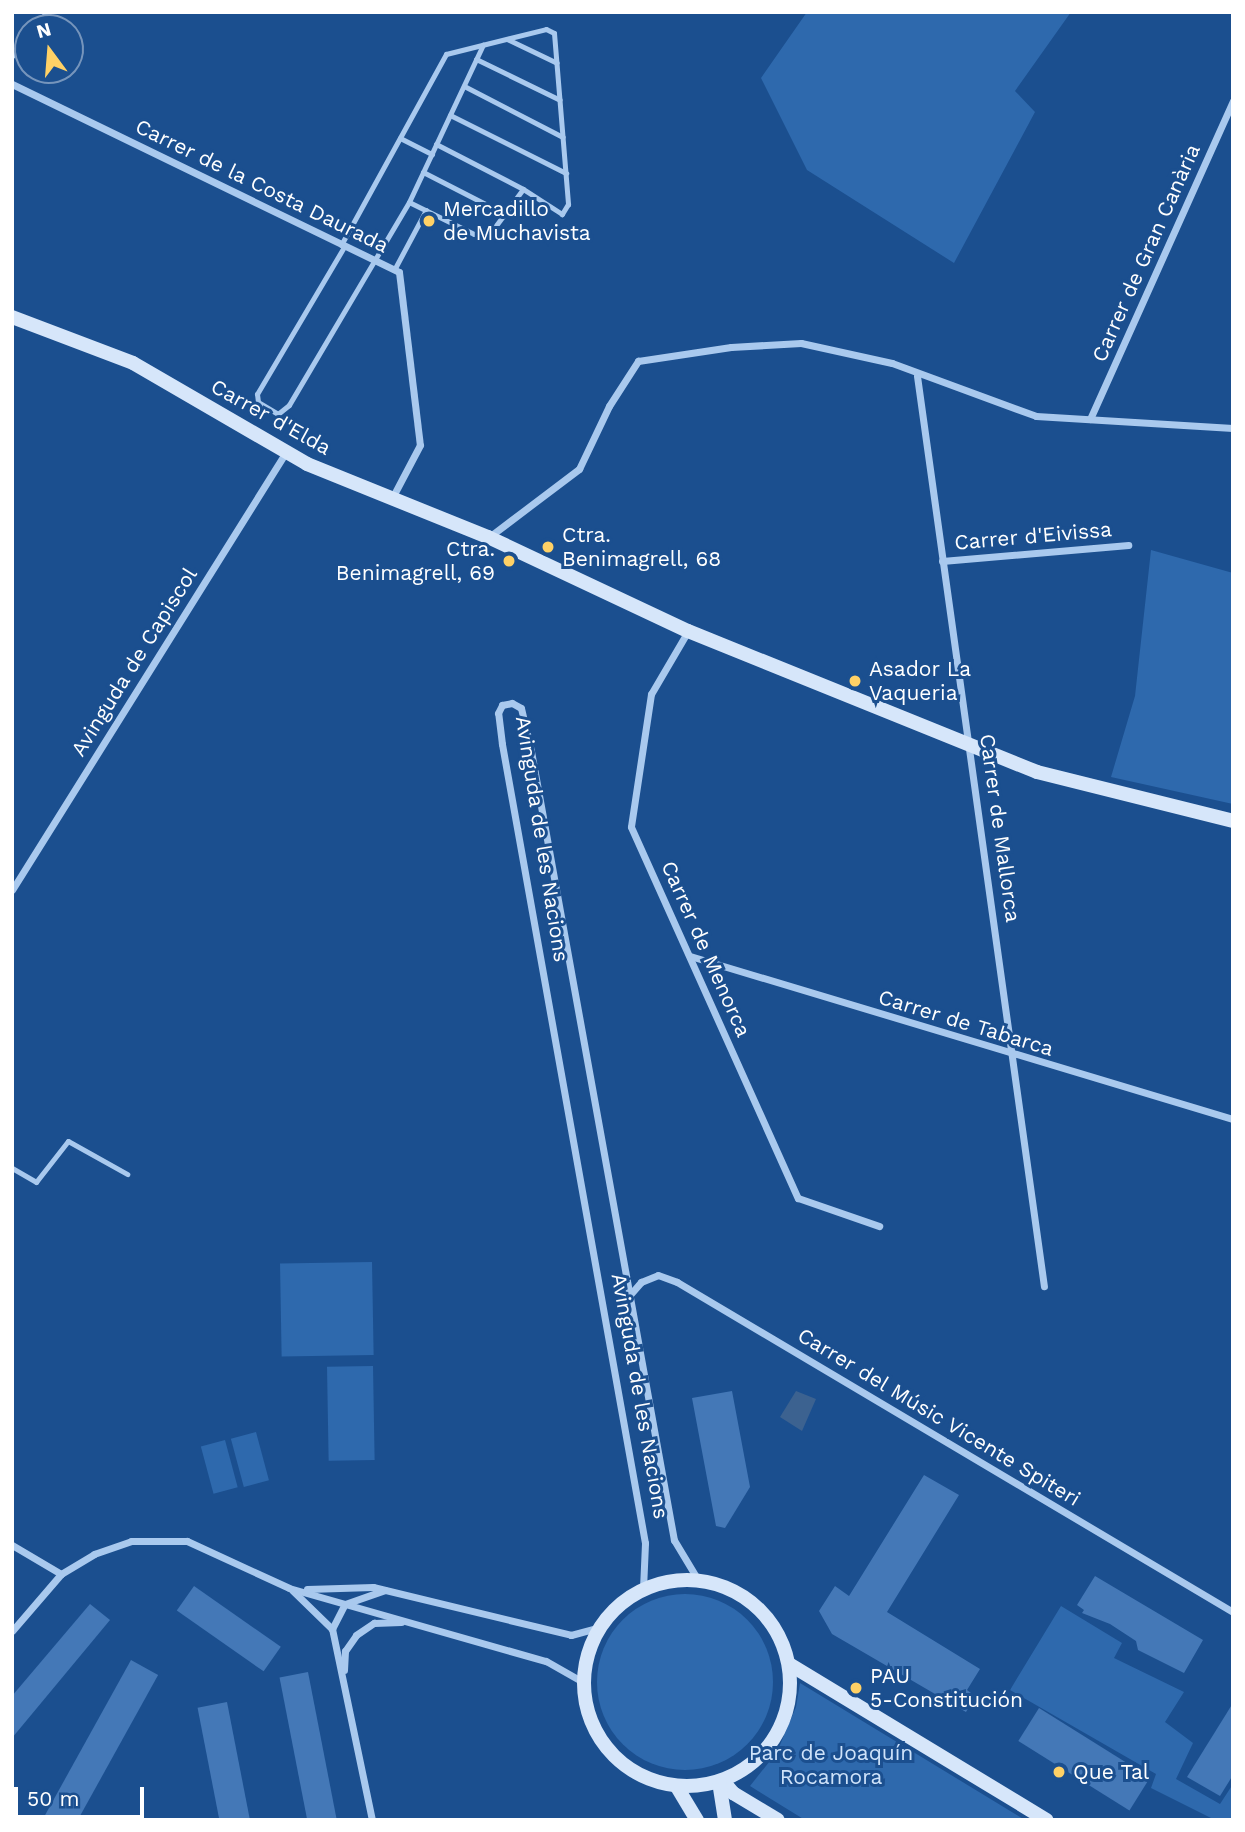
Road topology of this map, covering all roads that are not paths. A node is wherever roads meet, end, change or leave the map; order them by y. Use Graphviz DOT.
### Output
graph roads {
  1 [pos="507,39"];
  2 [pos="483,44"];
  3 [pos="477,59"];
  4 [pos="556,63"];
  5 [pos="12,84"];
  6 [pos="464,86"];
  7 [pos="560,100"];
  8 [pos="1233,102"];
  9 [pos="450,115"];
  10 [pos="563,137"];
  11 [pos="400,138"];
  12 [pos="436,144"];
  13 [pos="432,154"];
  14 [pos="423,172"];
  15 [pos="566,173"];
  16 [pos="523,189"];
  17 [pos="409,202"];
  18 [pos="426,210"];
  19 [pos="505,214"];
  20 [pos="342,246"];
  21 [pos="376,261"];
  22 [pos="394,270"];
  23 [pos="12,317"];
  24 [pos="918,376"];
  25 [pos="1090,419"];
  26 [pos="1233,428"];
  27 [pos="286,452"];
  28 [pos="392,499"];
  29 [pos="488,537"];
  30 [pos="1128,545"];
  31 [pos="942,561"];
  32 [pos="688,631"];
  33 [pos="970,746"];
  34 [pos="1233,821"];
  35 [pos="12,890"];
  36 [pos="690,956"];
  37 [pos="1013,1057"];
  38 [pos="1233,1119"];
  39 [pos="12,1168"];
  40 [pos="127,1174"];
  41 [pos="879,1226"];
  42 [pos="1044,1286"];
  43 [pos="628,1297"];
  44 [pos="12,1545"];
  45 [pos="61,1574"];
  46 [pos="698,1580"];
  47 [pos="289,1588"];
  48 [pos="386,1589"];
  49 [pos="643,1590"];
  50 [pos="345,1604"];
  51 [pos="1233,1612"];
  52 [pos="406,1622"];
  53 [pos="600,1627"];
  54 [pos="332,1629"];
  55 [pos="12,1631"];
  56 [pos="789,1664"];
  57 [pos="344,1677"];
  58 [pos="583,1682"];
  59 [pos="721,1781"];
  60 [pos="677,1787"];
  61 [pos="372,1820"];
  62 [pos="697,1820"];
  63 [pos="725,1820"];
  64 [pos="778,1820"];
  65 [pos="1047,1820"];
  1 -- 2 [label="lane"];
  1 -- 4 [label="lane"];
  1 -- 4 [label="lane"];
  2 -- 3 [label="lane"];
  2 -- 11 [label="lane"];
  3 -- 6 [label="lane"];
  3 -- 7 [label="lane"];
  4 -- 7 [label="lane"];
  5 -- 20 [label="street, Carrer de la Costa Daurada"];
  6 -- 9 [label="lane"];
  6 -- 10 [label="lane"];
  7 -- 10 [label="lane"];
  8 -- 25 [label="street, Carrer de Gran Canària"];
  9 -- 12 [label="lane"];
  9 -- 15 [label="lane"];
  10 -- 15 [label="lane"];
  11 -- 13 [label="lane"];
  11 -- 20 [label="lane"];
  12 -- 13 [label="lane"];
  12 -- 16 [label="lane"];
  13 -- 14 [label="lane"];
  14 -- 17 [label="lane"];
  14 -- 19 [label="lane"];
  15 -- 16 [label="lane"];
  16 -- 19 [label="lane"];
  17 -- 18 [label="lane"];
  17 -- 21 [label="lane"];
  18 -- 19 [label="lane"];
  18 -- 22 [label="lane"];
  20 -- 21 [label="street, Carrer de la Costa Daurada"];
  20 -- 21 [label="lane"];
  21 -- 22 [label="street, Carrer de la Costa Daurada"];
  22 -- 28 [label="street, Carrer de la Costa Daurada"];
  23 -- 27 [label="street, Carrer d'Elda"];
  24 -- 25 [label="street"];
  24 -- 29 [label="street"];
  24 -- 31 [label="street, Carrer de Mallorca"];
  25 -- 26 [label="street"];
  27 -- 28 [label="street, Carrer d'Elda"];
  27 -- 35 [label="street, Avinguda de Capiscol"];
  28 -- 29 [label="street, Carrer d'Elda"];
  29 -- 32 [label="street, Carrer d'Elda"];
  30 -- 31 [label="street, Carrer d'Eivissa"];
  31 -- 33 [label="street, Carrer de Mallorca"];
  32 -- 33 [label="street, Carrer d'Elda"];
  32 -- 36 [label="street, Carrer de Menorca"];
  33 -- 34 [label="street, Carrer d'Elda"];
  33 -- 37 [label="street, Carrer de Mallorca"];
  36 -- 37 [label="street, Carrer de Tabarca"];
  36 -- 41 [label="street, Carrer de Menorca"];
  37 -- 38 [label="street, Carrer de Tabarca"];
  37 -- 42 [label="street, Carrer de Mallorca"];
  39 -- 40 [label="lane"];
  43 -- 46 [label="street, Avinguda de les Nacions"];
  43 -- 49 [label="street, Avinguda de les Nacions"];
  43 -- 51 [label="street, Carrer del Músic Vicente Spiteri"];
  44 -- 45 [label="street"];
  45 -- 47 [label="street"];
  45 -- 55 [label="street"];
  46 -- 49 [label="street"];
  46 -- 56 [label="street"];
  47 -- 48 [label="street"];
  47 -- 50 [label="street"];
  47 -- 54 [label="street"];
  48 -- 50 [label="street"];
  48 -- 53 [label="street"];
  49 -- 53 [label="street"];
  50 -- 52 [label="street"];
  50 -- 54 [label="street"];
  52 -- 57 [label="street"];
  52 -- 58 [label="street"];
  53 -- 58 [label="street"];
  54 -- 57 [label="street"];
  56 -- 59 [label="street"];
  56 -- 65 [label="street"];
  57 -- 61 [label="street"];
  58 -- 60 [label="street"];
  59 -- 60 [label="street"];
  59 -- 63 [label="street"];
  59 -- 64 [label="street"];
  60 -- 62 [label="street"];
}
